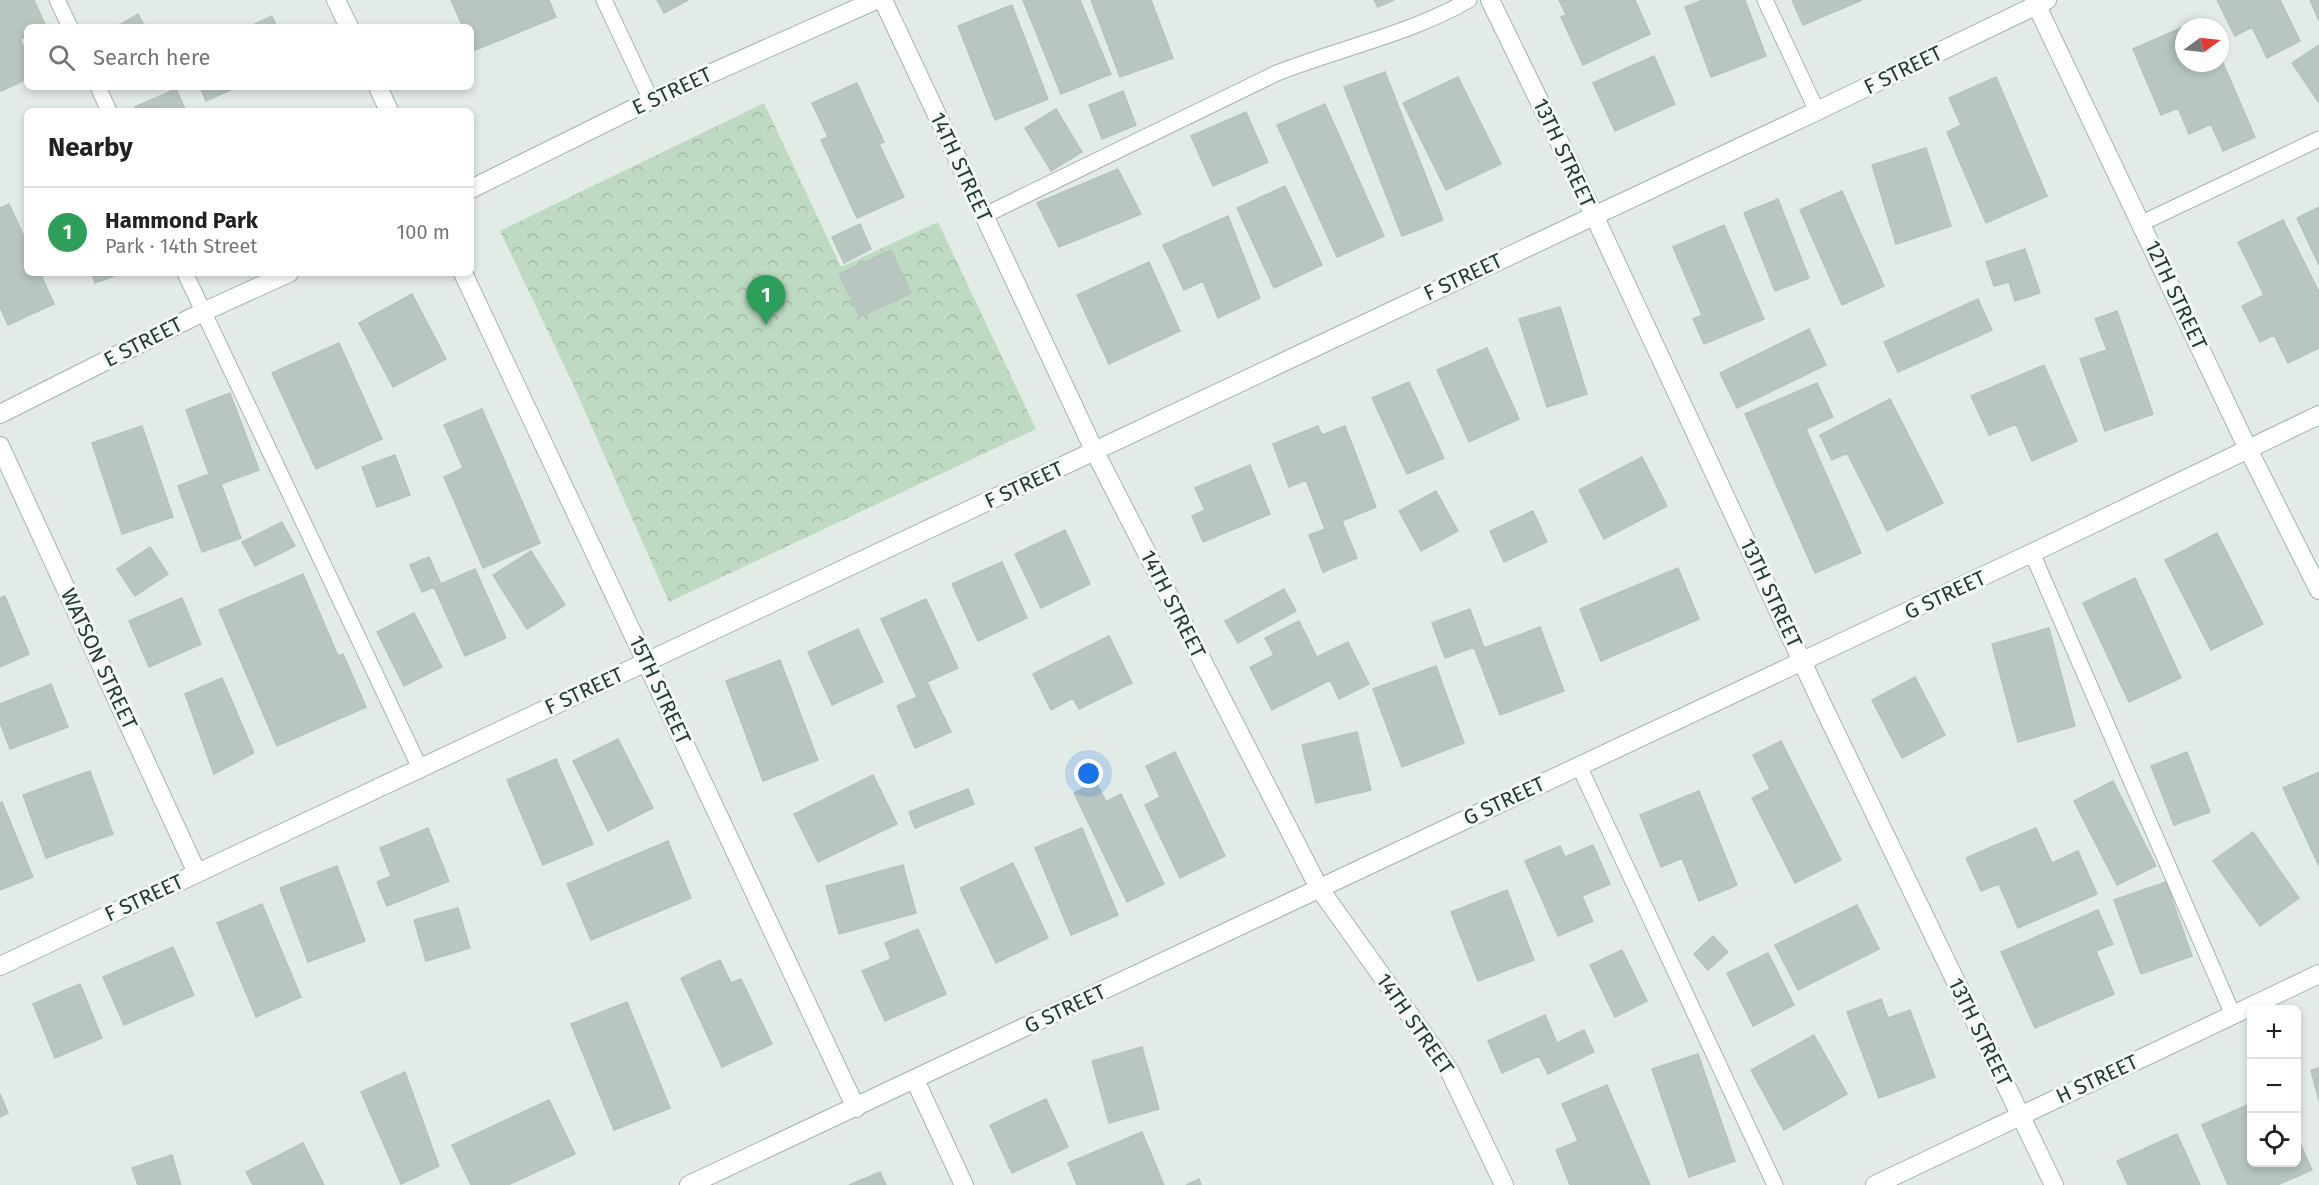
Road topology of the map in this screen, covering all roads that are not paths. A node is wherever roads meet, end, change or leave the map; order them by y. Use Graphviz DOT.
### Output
graph roads {
  1 [pos="57,0"];
  2 [pos="336,0"];
  3 [pos="604,0"];
  4 [pos="876,0"];
  5 [pos="883,0"];
  6 [pos="1469,0"];
  7 [pos="1490,0"];
  8 [pos="1765,0"];
  9 [pos="2039,2"];
  10 [pos="69,24"];
  11 [pos="348,24"];
  12 [pos="99,90"];
  13 [pos="379,90"];
  14 [pos="651,100"];
  15 [pos="108,108"];
  16 [pos="388,108"];
  17 [pos="1817,111"];
  18 [pos="2319,139"];
  19 [pos="474,188"];
  20 [pos="1593,215"];
  21 [pos="983,216"];
  22 [pos="2142,223"];
  23 [pos="186,276"];
  24 [pos="282,276"];
  25 [pos="465,276"];
  26 [pos="203,312"];
  27 [pos="0,414"];
  28 [pos="2319,415"];
  29 [pos="0,446"];
  30 [pos="2248,449"];
  31 [pos="1095,452"];
  32 [pos="2032,554"];
  33 [pos="2319,590"];
  34 [pos="647,661"];
  35 [pos="1803,662"];
  36 [pos="1579,766"];
  37 [pos="420,768"];
  38 [pos="197,873"];
  39 [pos="1320,888"];
  40 [pos="0,966"];
  41 [pos="2319,974"];
  42 [pos="2233,1016"];
  43 [pos="915,1080"];
  44 [pos="856,1108"];
  45 [pos="2021,1115"];
  46 [pos="689,1185"];
  47 [pos="964,1185"];
  48 [pos="1504,1185"];
  49 [pos="1775,1185"];
  50 [pos="1875,1185"];
  51 [pos="2054,1185"];
  1 -- 10 [label="lane"];
  2 -- 11 [label="street"];
  3 -- 14 [label="lane"];
  4 -- 14 [label="street, E STREET"];
  5 -- 21 [label="street, 14TH STREET"];
  6 -- 21 [label="lane"];
  7 -- 20 [label="street, 13TH STREET"];
  8 -- 17 [label="lane"];
  9 -- 17 [label="street, F STREET"];
  9 -- 22 [label="street, 12TH STREET"];
  12 -- 15 [label="lane"];
  13 -- 16 [label="street"];
  14 -- 19 [label="street, E STREET"];
  17 -- 20 [label="street, F STREET"];
  18 -- 22 [label="lane"];
  20 -- 31 [label="street, F STREET"];
  20 -- 35 [label="street, 13TH STREET"];
  21 -- 31 [label="street, 14TH STREET"];
  22 -- 30 [label="street, 12TH STREET"];
  23 -- 26 [label="lane"];
  24 -- 26 [label="street, E STREET"];
  25 -- 34 [label="street, 15TH STREET"];
  26 -- 27 [label="street, E STREET"];
  26 -- 37 [label="lane"];
  28 -- 30 [label="street, G STREET"];
  29 -- 38 [label="street, WATSON STREET"];
  30 -- 32 [label="street, G STREET"];
  30 -- 33 [label="street, 12TH STREET"];
  31 -- 34 [label="street, F STREET"];
  31 -- 39 [label="street, 14TH STREET"];
  32 -- 35 [label="street, G STREET"];
  32 -- 42 [label="lane"];
  34 -- 37 [label="street, F STREET"];
  34 -- 44 [label="street, 15TH STREET"];
  35 -- 36 [label="street, G STREET"];
  35 -- 45 [label="street, 13TH STREET"];
  36 -- 39 [label="street, G STREET"];
  36 -- 49 [label="lane"];
  37 -- 38 [label="street, F STREET"];
  38 -- 40 [label="street, F STREET"];
  39 -- 43 [label="street, G STREET"];
  39 -- 48 [label="street, 14TH STREET"];
  41 -- 42 [label="street, H STREET"];
  42 -- 45 [label="street, H STREET"];
  43 -- 44 [label="street, G STREET"];
  43 -- 47 [label="street"];
  44 -- 46 [label="street, G STREET"];
  45 -- 50 [label="street, H STREET"];
  45 -- 51 [label="street, 13TH STREET"];
}
